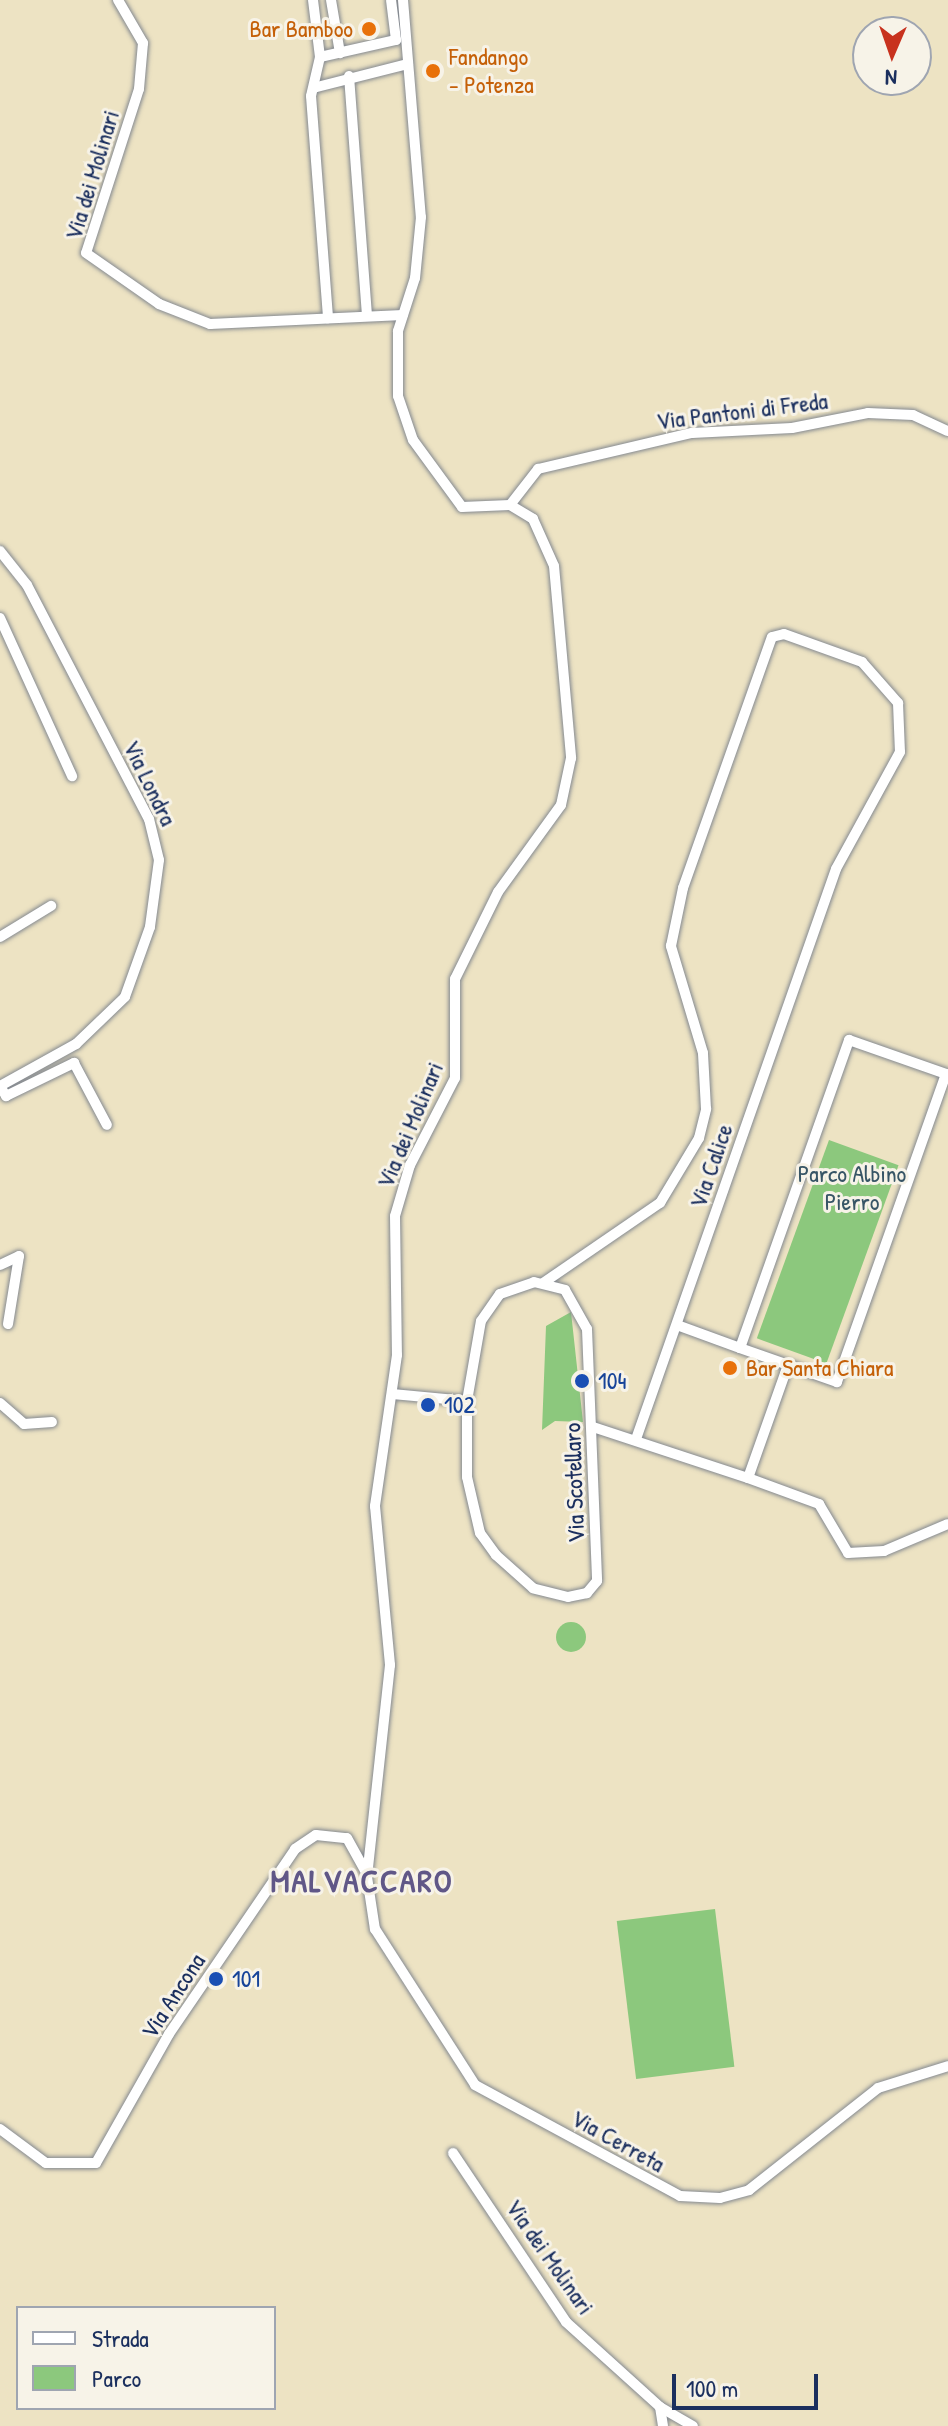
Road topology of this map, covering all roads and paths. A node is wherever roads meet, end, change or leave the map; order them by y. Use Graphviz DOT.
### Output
graph roads {
  1 [pos="118,0"];
  2 [pos="313,0"];
  3 [pos="331,0"];
  4 [pos="391,0"];
  5 [pos="403,0"];
  6 [pos="340,53"];
  7 [pos="320,57"];
  8 [pos="408,64"];
  9 [pos="349,76"];
  10 [pos="317,87"];
  11 [pos="367,315"];
  12 [pos="403,315"];
  13 [pos="328,318"];
  14 [pos="948,431"];
  15 [pos="510,505"];
  16 [pos="0,551"];
  17 [pos="0,618"];
  18 [pos="72,776"];
  19 [pos="51,906"];
  20 [pos="0,937"];
  21 [pos="0,1086"];
  22 [pos="107,1125"];
  23 [pos="0,1265"];
  24 [pos="543,1283"];
  25 [pos="8,1324"];
  26 [pos="677,1325"];
  27 [pos="740,1348"];
  28 [pos="788,1365"];
  29 [pos="392,1394"];
  30 [pos="467,1401"];
  31 [pos="0,1403"];
  32 [pos="52,1422"];
  33 [pos="593,1427"];
  34 [pos="636,1439"];
  35 [pos="748,1478"];
  36 [pos="948,1524"];
  37 [pos="367,1877"];
  38 [pos="948,2066"];
  39 [pos="0,2129"];
  40 [pos="453,2153"];
  41 [pos="660,2407"];
  42 [pos="663,2426"];
  43 [pos="693,2426"];
  1 -- 13 [label="street, Via dei Molinari"];
  2 -- 7 [label="street"];
  3 -- 6 [label="street"];
  4 -- 6 [label="street"];
  5 -- 8 [label="street"];
  6 -- 7 [label="street"];
  7 -- 10 [label="street"];
  8 -- 9 [label="street"];
  8 -- 12 [label="street"];
  9 -- 10 [label="street"];
  9 -- 11 [label="street"];
  10 -- 13 [label="street"];
  11 -- 12 [label="street, Via dei Molinari"];
  11 -- 13 [label="street, Via dei Molinari"];
  12 -- 15 [label="street"];
  14 -- 15 [label="street, Via Pantoni di Freda"];
  15 -- 29 [label="street, Via dei Molinari"];
  16 -- 21 [label="street, Via Londra"];
  17 -- 18 [label="street"];
  19 -- 20 [label="street"];
  21 -- 22 [label="street"];
  23 -- 25 [label="street"];
  24 -- 26 [label="street, Via Calice"];
  24 -- 30 [label="street, Via Scotellaro"];
  24 -- 33 [label="street, Via Scotellaro"];
  26 -- 27 [label="street"];
  26 -- 34 [label="street, Via Calice"];
  27 -- 28 [label="street"];
  27 -- 28 [label="street"];
  28 -- 35 [label="street"];
  29 -- 30 [label="street"];
  29 -- 37 [label="street, Via dei Molinari"];
  30 -- 33 [label="street, Via Scotellaro"];
  31 -- 32 [label="street"];
  33 -- 34 [label="street"];
  34 -- 35 [label="street"];
  35 -- 36 [label="street"];
  37 -- 38 [label="street, Via Cerreta"];
  37 -- 39 [label="street, Via Ancona"];
  40 -- 41 [label="street, Via dei Molinari"];
  41 -- 42 [label="street"];
  41 -- 43 [label="street, Via dei Molinari"];
}
